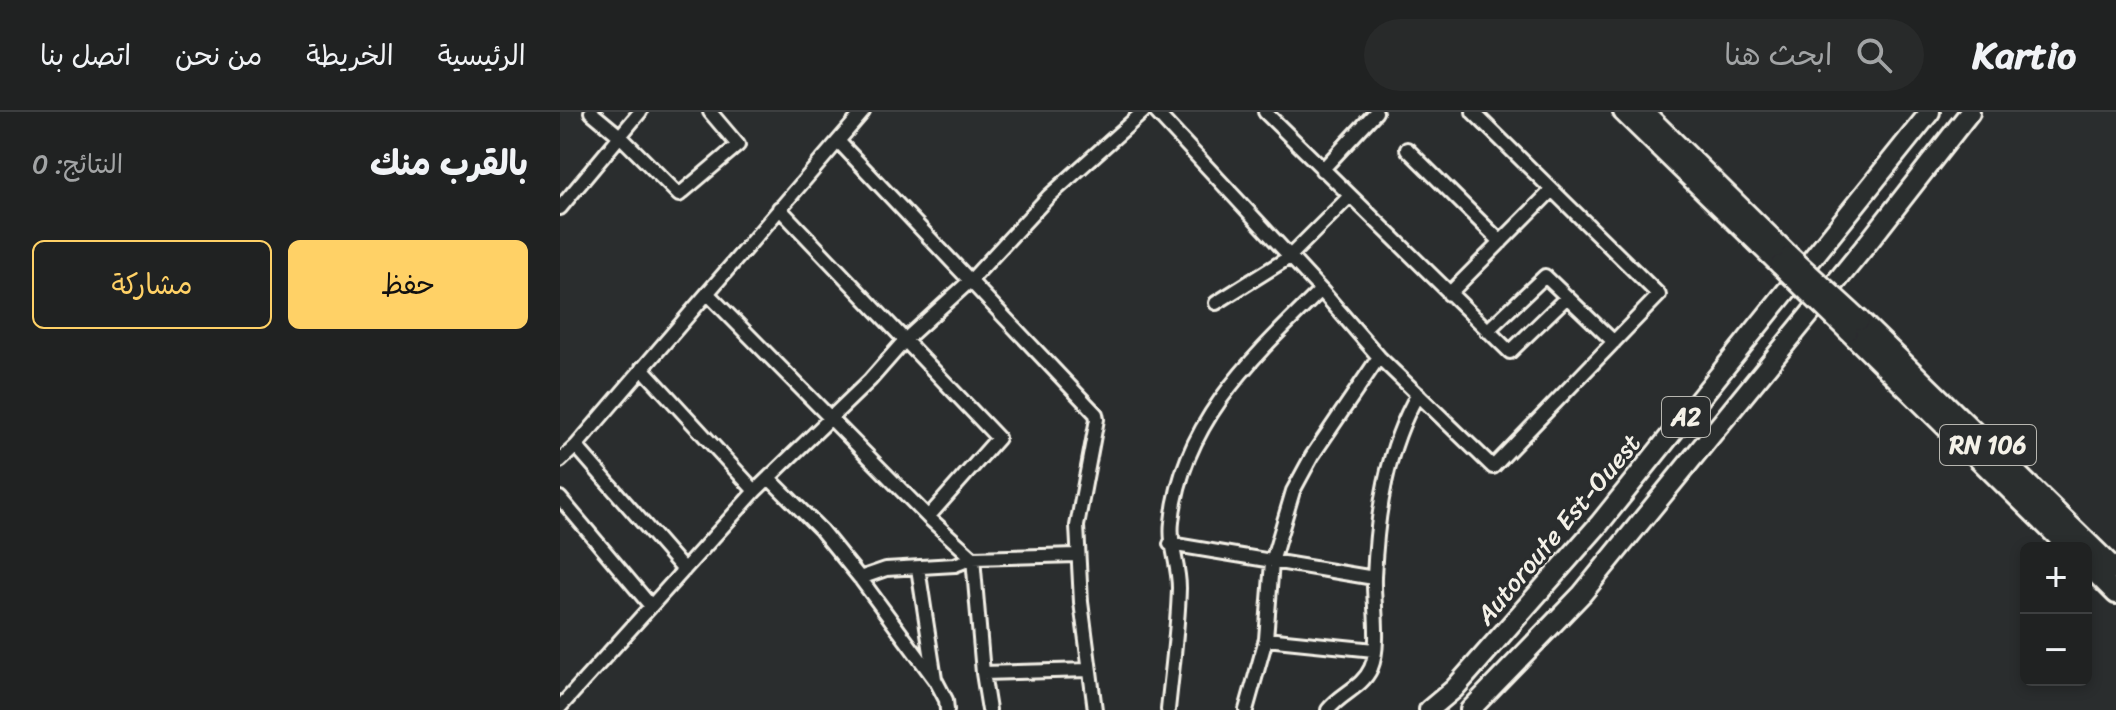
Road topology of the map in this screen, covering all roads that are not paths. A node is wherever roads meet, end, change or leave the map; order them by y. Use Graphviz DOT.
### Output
graph roads {
  1 [pos="591,112"];
  2 [pos="640,112"];
  3 [pos="710,112"];
  4 [pos="863,112"];
  5 [pos="1143,112"];
  6 [pos="1156,112"];
  7 [pos="1265,112"];
  8 [pos="1473,112"];
  9 [pos="1623,112"];
  10 [pos="1644,112"];
  11 [pos="1930,112"];
  12 [pos="1970,112"];
  13 [pos="1368,115"];
  14 [pos="621,137"];
  15 [pos="838,141"];
  16 [pos="1407,149"];
  17 [pos="1322,170"];
  18 [pos="1552,190"];
  19 [pos="1349,197"];
  20 [pos="562,203"];
  21 [pos="779,208"];
  22 [pos="1501,242"];
  23 [pos="1288,258"];
  24 [pos="1785,260"];
  25 [pos="971,280"];
  26 [pos="1321,290"];
  27 [pos="708,294"];
  28 [pos="1449,294"];
  29 [pos="1567,297"];
  30 [pos="1216,303"];
  31 [pos="1854,326"];
  32 [pos="1487,331"];
  33 [pos="906,339"];
  34 [pos="1614,342"];
  35 [pos="1379,357"];
  36 [pos="642,368"];
  37 [pos="1418,394"];
  38 [pos="832,417"];
  39 [pos="576,446"];
  40 [pos="560,461"];
  41 [pos="769,478"];
  42 [pos="755,491"];
  43 [pos="560,498"];
  44 [pos="928,517"];
  45 [pos="2063,542"];
  46 [pos="1170,544"];
  47 [pos="1077,555"];
  48 [pos="973,558"];
  49 [pos="1272,562"];
  50 [pos="918,568"];
  51 [pos="684,570"];
  52 [pos="2092,570"];
  53 [pos="2116,570"];
  54 [pos="860,578"];
  55 [pos="1374,578"];
  56 [pos="2116,594"];
  57 [pos="650,605"];
  58 [pos="1266,639"];
  59 [pos="1374,650"];
  60 [pos="1089,670"];
  61 [pos="983,673"];
  62 [pos="936,681"];
  63 [pos="560,707"];
  64 [pos="947,710"];
  65 [pos="989,710"];
  66 [pos="1095,710"];
  67 [pos="1168,710"];
  68 [pos="1246,710"];
  69 [pos="1328,710"];
  70 [pos="1429,710"];
  71 [pos="1470,710"];
  1 -- 14 [label="street"];
  2 -- 14 [label="street"];
  3 -- 14 [label="street"];
  4 -- 15 [label="street"];
  5 -- 25 [label="street"];
  6 -- 23 [label="street"];
  7 -- 17 [label="street"];
  8 -- 18 [label="street"];
  9 -- 24 [label="highway, RN 106"];
  10 -- 24 [label="highway, RN 106"];
  11 -- 70 [label="highway, Autoroute Est-Ouest / A2"];
  12 -- 71 [label="highway, A2"];
  13 -- 17 [label="street"];
  14 -- 20 [label="street"];
  15 -- 21 [label="street"];
  15 -- 25 [label="street"];
  16 -- 22 [label="street"];
  17 -- 19 [label="street"];
  18 -- 22 [label="street"];
  18 -- 34 [label="street"];
  19 -- 23 [label="street"];
  19 -- 28 [label="street"];
  21 -- 27 [label="street"];
  21 -- 33 [label="street"];
  22 -- 28 [label="street"];
  23 -- 26 [label="street"];
  23 -- 30 [label="street"];
  24 -- 31 [label="highway, RN 106, bridge"];
  25 -- 33 [label="street"];
  25 -- 47 [label="street"];
  26 -- 35 [label="street"];
  26 -- 46 [label="street"];
  27 -- 36 [label="street"];
  27 -- 38 [label="street"];
  28 -- 32 [label="street"];
  29 -- 32 [label="street"];
  29 -- 32 [label="street"];
  29 -- 34 [label="street"];
  31 -- 45 [label="highway, RN 106"];
  31 -- 53 [label="highway, RN 106"];
  33 -- 38 [label="street"];
  33 -- 44 [label="street"];
  34 -- 37 [label="street"];
  35 -- 37 [label="street"];
  35 -- 49 [label="street"];
  36 -- 39 [label="street"];
  36 -- 42 [label="street"];
  37 -- 55 [label="street"];
  38 -- 41 [label="street"];
  38 -- 44 [label="street"];
  39 -- 40 [label="street"];
  39 -- 51 [label="street"];
  41 -- 42 [label="street"];
  41 -- 54 [label="street"];
  42 -- 51 [label="street"];
  43 -- 57 [label="street"];
  44 -- 48 [label="street"];
  46 -- 49 [label="street"];
  46 -- 67 [label="street"];
  47 -- 48 [label="street"];
  47 -- 60 [label="street"];
  48 -- 50 [label="street"];
  48 -- 61 [label="street"];
  49 -- 55 [label="street"];
  49 -- 58 [label="street"];
  50 -- 54 [label="street"];
  50 -- 62 [label="street"];
  51 -- 57 [label="street"];
  52 -- 56 [label="highway"];
  54 -- 62 [label="street"];
  55 -- 59 [label="street"];
  57 -- 63 [label="street"];
  58 -- 59 [label="street"];
  58 -- 68 [label="street"];
  59 -- 69 [label="street"];
  60 -- 61 [label="street"];
  60 -- 66 [label="street"];
  61 -- 65 [label="street"];
  62 -- 64 [label="street"];
}
